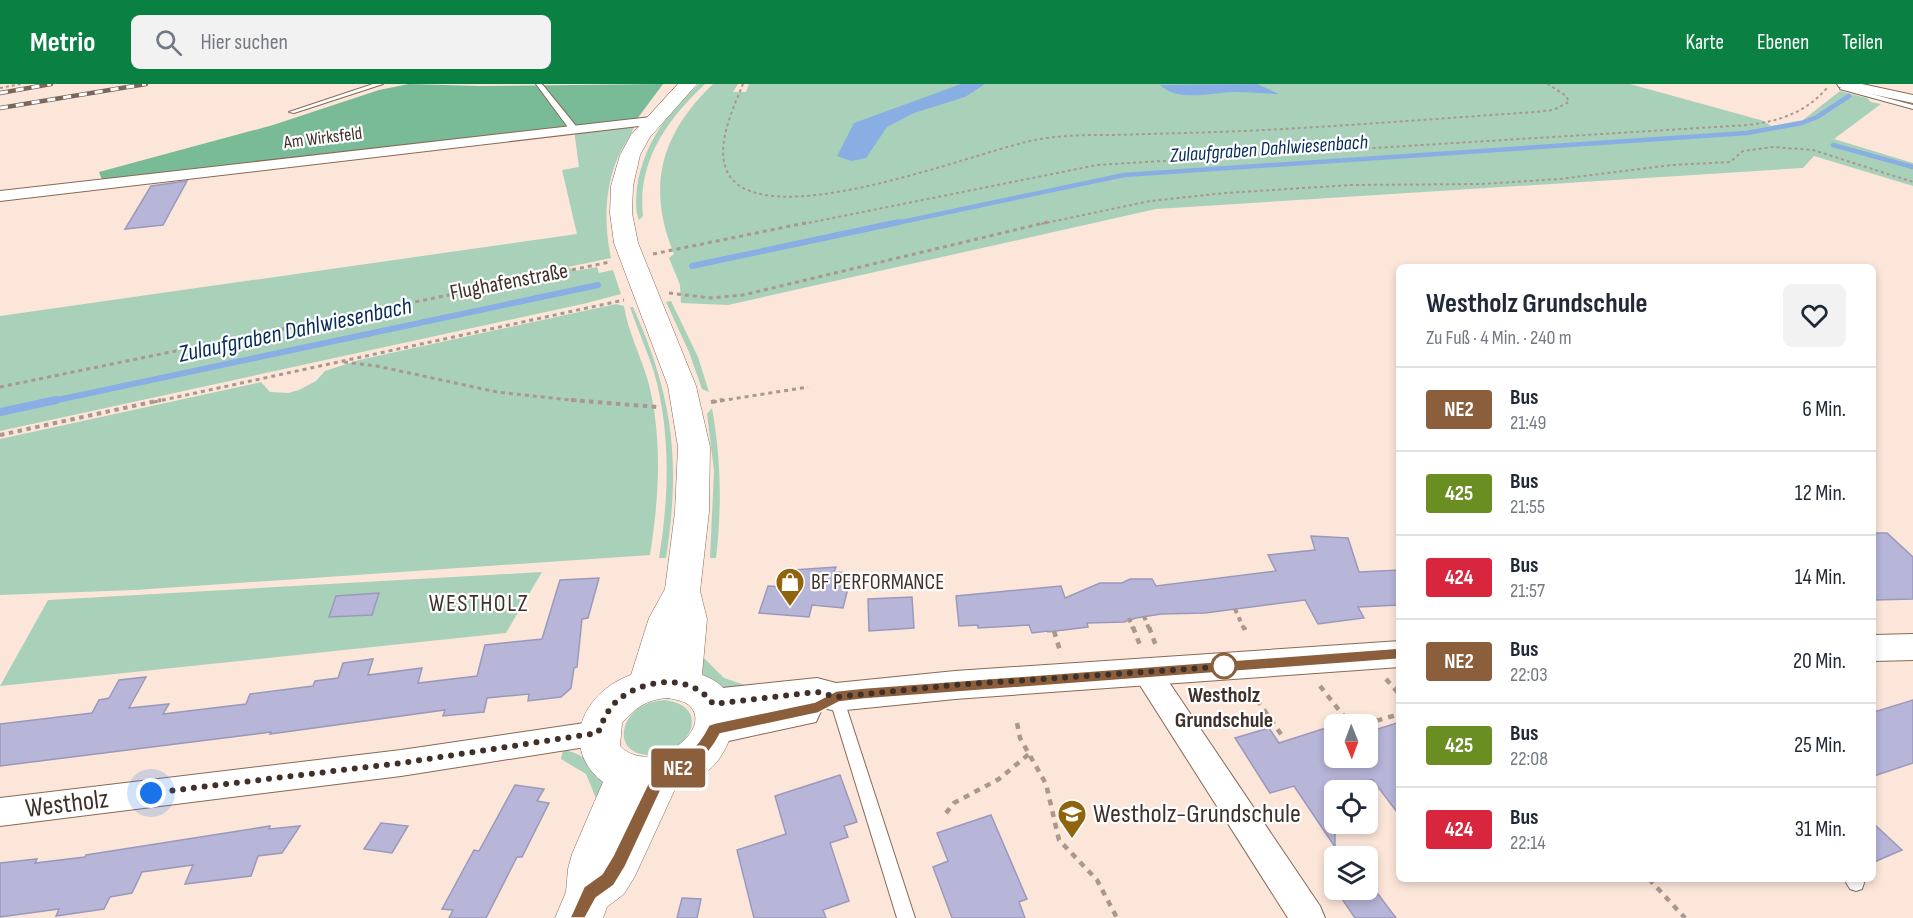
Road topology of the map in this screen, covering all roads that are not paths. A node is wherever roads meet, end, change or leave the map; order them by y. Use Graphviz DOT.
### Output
graph roads {
  1 [pos="380,84"];
  2 [pos="539,84"];
  3 [pos="688,84"];
  4 [pos="1844,84"];
  5 [pos="1913,99"];
  6 [pos="1913,107"];
  7 [pos="292,112"];
  8 [pos="651,121"];
  9 [pos="573,129"];
  10 [pos="0,196"];
  11 [pos="1913,647"];
  12 [pos="1876,648"];
  13 [pos="1149,658"];
  14 [pos="1392,666"];
  15 [pos="836,697"];
  16 [pos="689,700"];
  17 [pos="598,733"];
  18 [pos="644,774"];
  19 [pos="0,812"];
  20 [pos="585,905"];
  21 [pos="906,918"];
  22 [pos="1308,918"];
  1 -- 7 [label="lane"];
  2 -- 9 [label="lane"];
  3 -- 8 [label="main road"];
  4 -- 5 [label="street"];
  4 -- 6 [label="lane"];
  8 -- 9 [label="street, Am Wirksfeld"];
  8 -- 16 [label="main road"];
  9 -- 10 [label="street, Am Wirksfeld"];
  11 -- 12 [label="street"];
  13 -- 14 [label="street"];
  13 -- 15 [label="street"];
  13 -- 22 [label="street"];
  15 -- 16 [label="street"];
  15 -- 21 [label="lane"];
  16 -- 17 [label="main road"];
  16 -- 18 [label="main road"];
  17 -- 18 [label="main road"];
  17 -- 19 [label="street, Westholz"];
  18 -- 20 [label="main road"];
}
